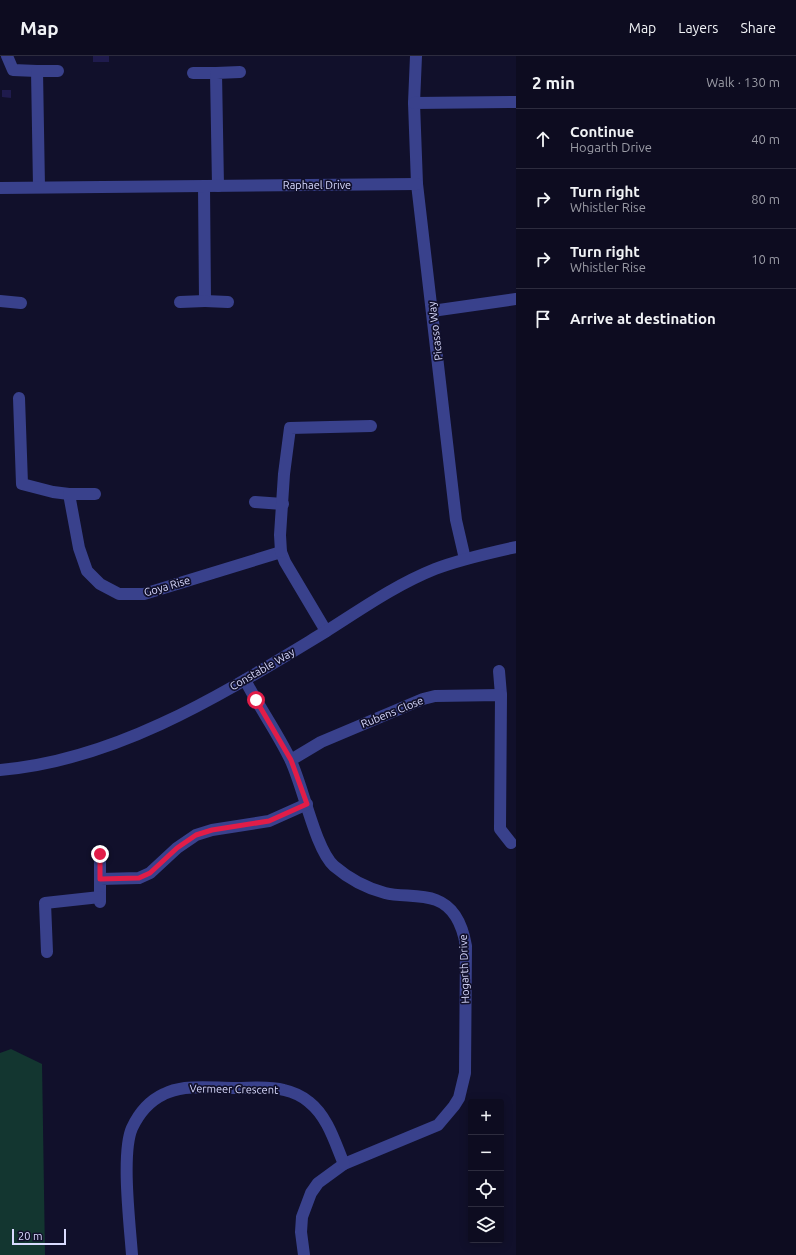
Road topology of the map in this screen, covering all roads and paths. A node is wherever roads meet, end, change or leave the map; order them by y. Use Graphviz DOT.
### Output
graph roads {
  1 [pos="7,56"];
  2 [pos="416,56"];
  3 [pos="37,71"];
  4 [pos="58,71"];
  5 [pos="240,72"];
  6 [pos="193,73"];
  7 [pos="216,73"];
  8 [pos="516,102"];
  9 [pos="414,103"];
  10 [pos="417,184"];
  11 [pos="204,186"];
  12 [pos="218,186"];
  13 [pos="39,187"];
  14 [pos="0,188"];
  15 [pos="516,299"];
  16 [pos="0,301"];
  17 [pos="205,301"];
  18 [pos="180,302"];
  19 [pos="228,302"];
  20 [pos="21,303"];
  21 [pos="432,311"];
  22 [pos="19,398"];
  23 [pos="371,426"];
  24 [pos="70,494"];
  25 [pos="95,494"];
  26 [pos="255,502"];
  27 [pos="283,504"];
  28 [pos="516,547"];
  29 [pos="281,552"];
  30 [pos="465,559"];
  31 [pos="326,631"];
  32 [pos="499,671"];
  33 [pos="245,680"];
  34 [pos="501,695"];
  35 [pos="291,760"];
  36 [pos="0,770"];
  37 [pos="307,804"];
  38 [pos="511,843"];
  39 [pos="100,854"];
  40 [pos="100,879"];
  41 [pos="47,952"];
  42 [pos="344,1164"];
  43 [pos="132,1255"];
  44 [pos="304,1255"];
  1 -- 3 [label="street"];
  2 -- 9 [label="street, Picasso Way"];
  3 -- 4 [label="street"];
  3 -- 13 [label="street"];
  5 -- 7 [label="street"];
  6 -- 7 [label="street"];
  7 -- 12 [label="street"];
  8 -- 9 [label="street"];
  9 -- 10 [label="street, Picasso Way"];
  10 -- 12 [label="street, Raphael Drive"];
  10 -- 21 [label="street, Picasso Way"];
  11 -- 12 [label="street, Raphael Drive"];
  11 -- 13 [label="street, Raphael Drive"];
  11 -- 17 [label="street"];
  13 -- 14 [label="street, Raphael Drive"];
  15 -- 21 [label="street"];
  16 -- 20 [label="street"];
  17 -- 18 [label="street"];
  17 -- 19 [label="street"];
  21 -- 30 [label="street, Picasso Way"];
  22 -- 24 [label="street"];
  23 -- 27 [label="street"];
  24 -- 25 [label="street"];
  24 -- 29 [label="street, Goya Rise"];
  26 -- 27 [label="street"];
  27 -- 29 [label="street"];
  28 -- 30 [label="street, Constable Way"];
  29 -- 31 [label="street"];
  30 -- 31 [label="street, Constable Way"];
  31 -- 33 [label="street, Constable Way"];
  32 -- 34 [label="street"];
  33 -- 35 [label="street, Hogarth Drive"];
  33 -- 36 [label="street, Constable Way"];
  34 -- 35 [label="street, Rubens Close"];
  34 -- 38 [label="street"];
  35 -- 37 [label="street, Hogarth Drive"];
  37 -- 40 [label="street"];
  37 -- 42 [label="street, Hogarth Drive"];
  39 -- 40 [label="street"];
  40 -- 41 [label="street"];
  42 -- 43 [label="street, Vermeer Crescent"];
  42 -- 44 [label="street, Hogarth Drive"];
}
